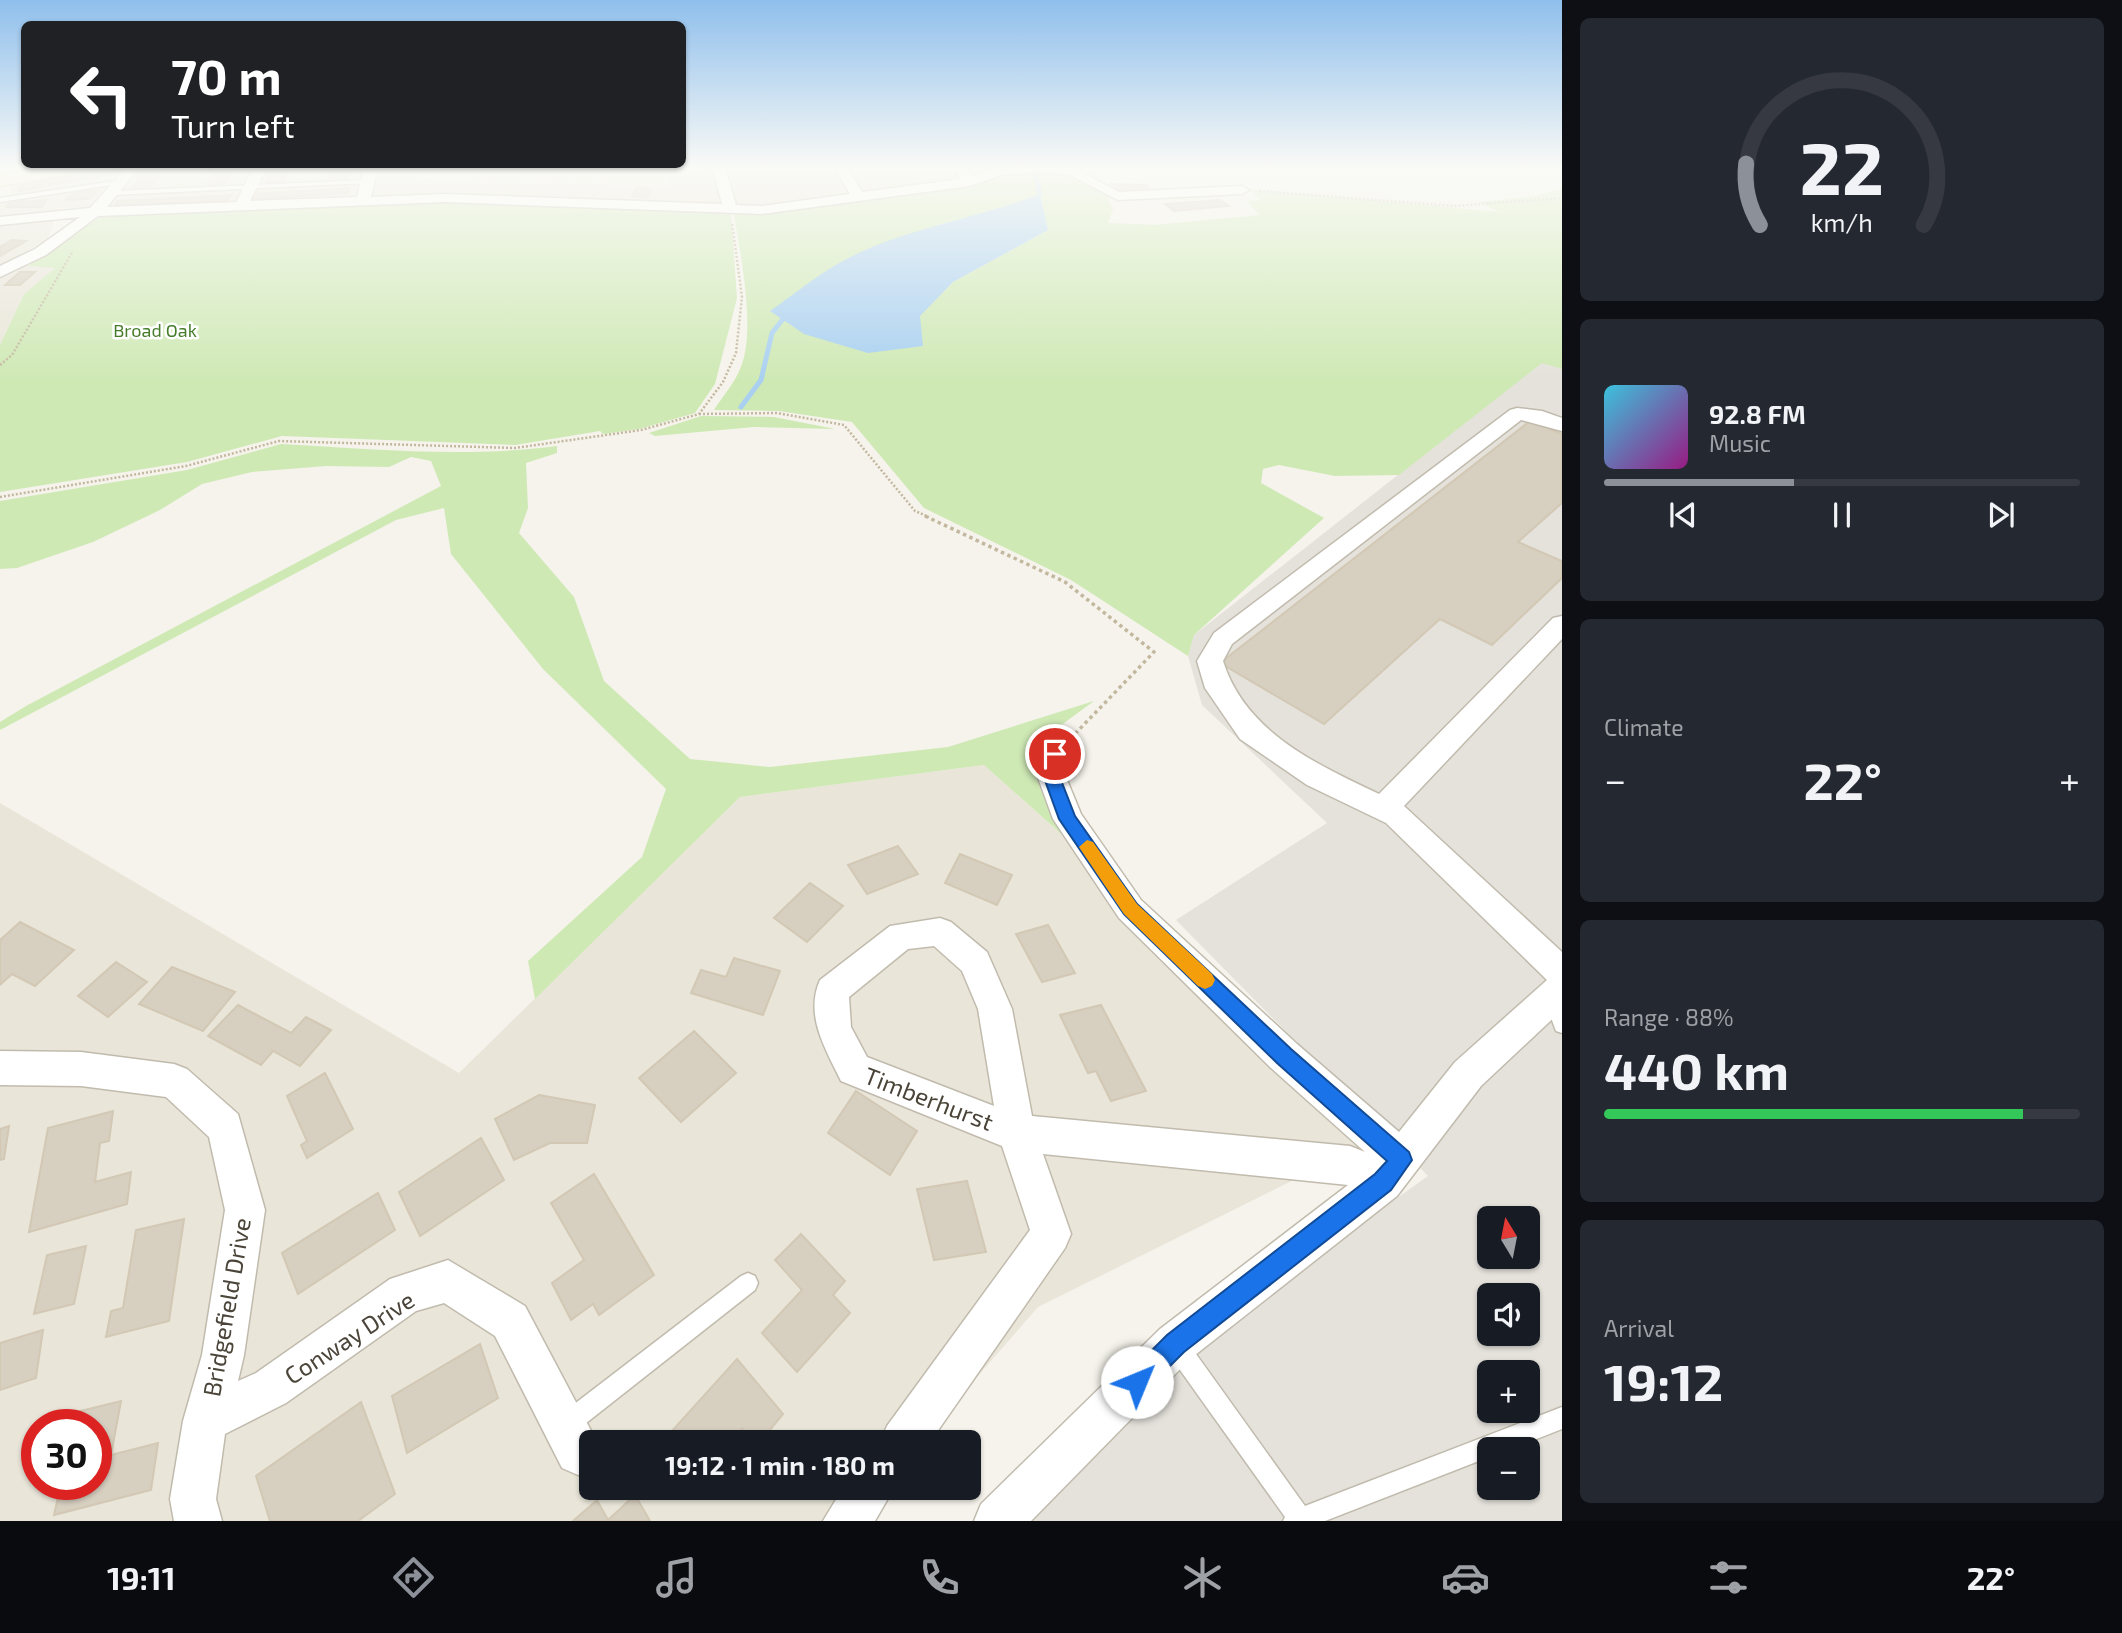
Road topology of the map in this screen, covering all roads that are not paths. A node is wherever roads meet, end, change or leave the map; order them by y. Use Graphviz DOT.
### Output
graph roads {
  1 [pos="62,238"];
  2 [pos="0,272"];
  3 [pos="1562,425"];
  4 [pos="1562,624"];
  5 [pos="1055,754"];
  6 [pos="1383,809"];
  7 [pos="1559,996"];
  8 [pos="0,1068"];
  9 [pos="1017,1133"];
  10 [pos="1392,1171"];
  11 [pos="748,1283"];
  12 [pos="1175,1344"];
  13 [pos="1562,1418"];
  14 [pos="205,1421"];
  15 [pos="912,1430"];
  16 [pos="571,1439"];
  17 [pos="862,1500"];
  18 [pos="1298,1520"];
  19 [pos="198,1521"];
  20 [pos="847,1521"];
  21 [pos="998,1521"];
  1 -- 2 [label="street"];
  3 -- 6 [label="street"];
  4 -- 6 [label="street"];
  5 -- 10 [label="street"];
  6 -- 7 [label="street"];
  7 -- 10 [label="street"];
  8 -- 14 [label="street, Bridgefield Drive"];
  9 -- 9 [label="street, Timberhurst"];
  9 -- 10 [label="street, Timberhurst"];
  9 -- 15 [label="street, Timberhurst"];
  10 -- 12 [label="street"];
  11 -- 16 [label="lane"];
  12 -- 18 [label="lane"];
  12 -- 21 [label="street"];
  13 -- 18 [label="lane"];
  14 -- 16 [label="street, Conway Drive"];
  14 -- 19 [label="street, Bridgefield Drive"];
  17 -- 20 [label="street"];
}
